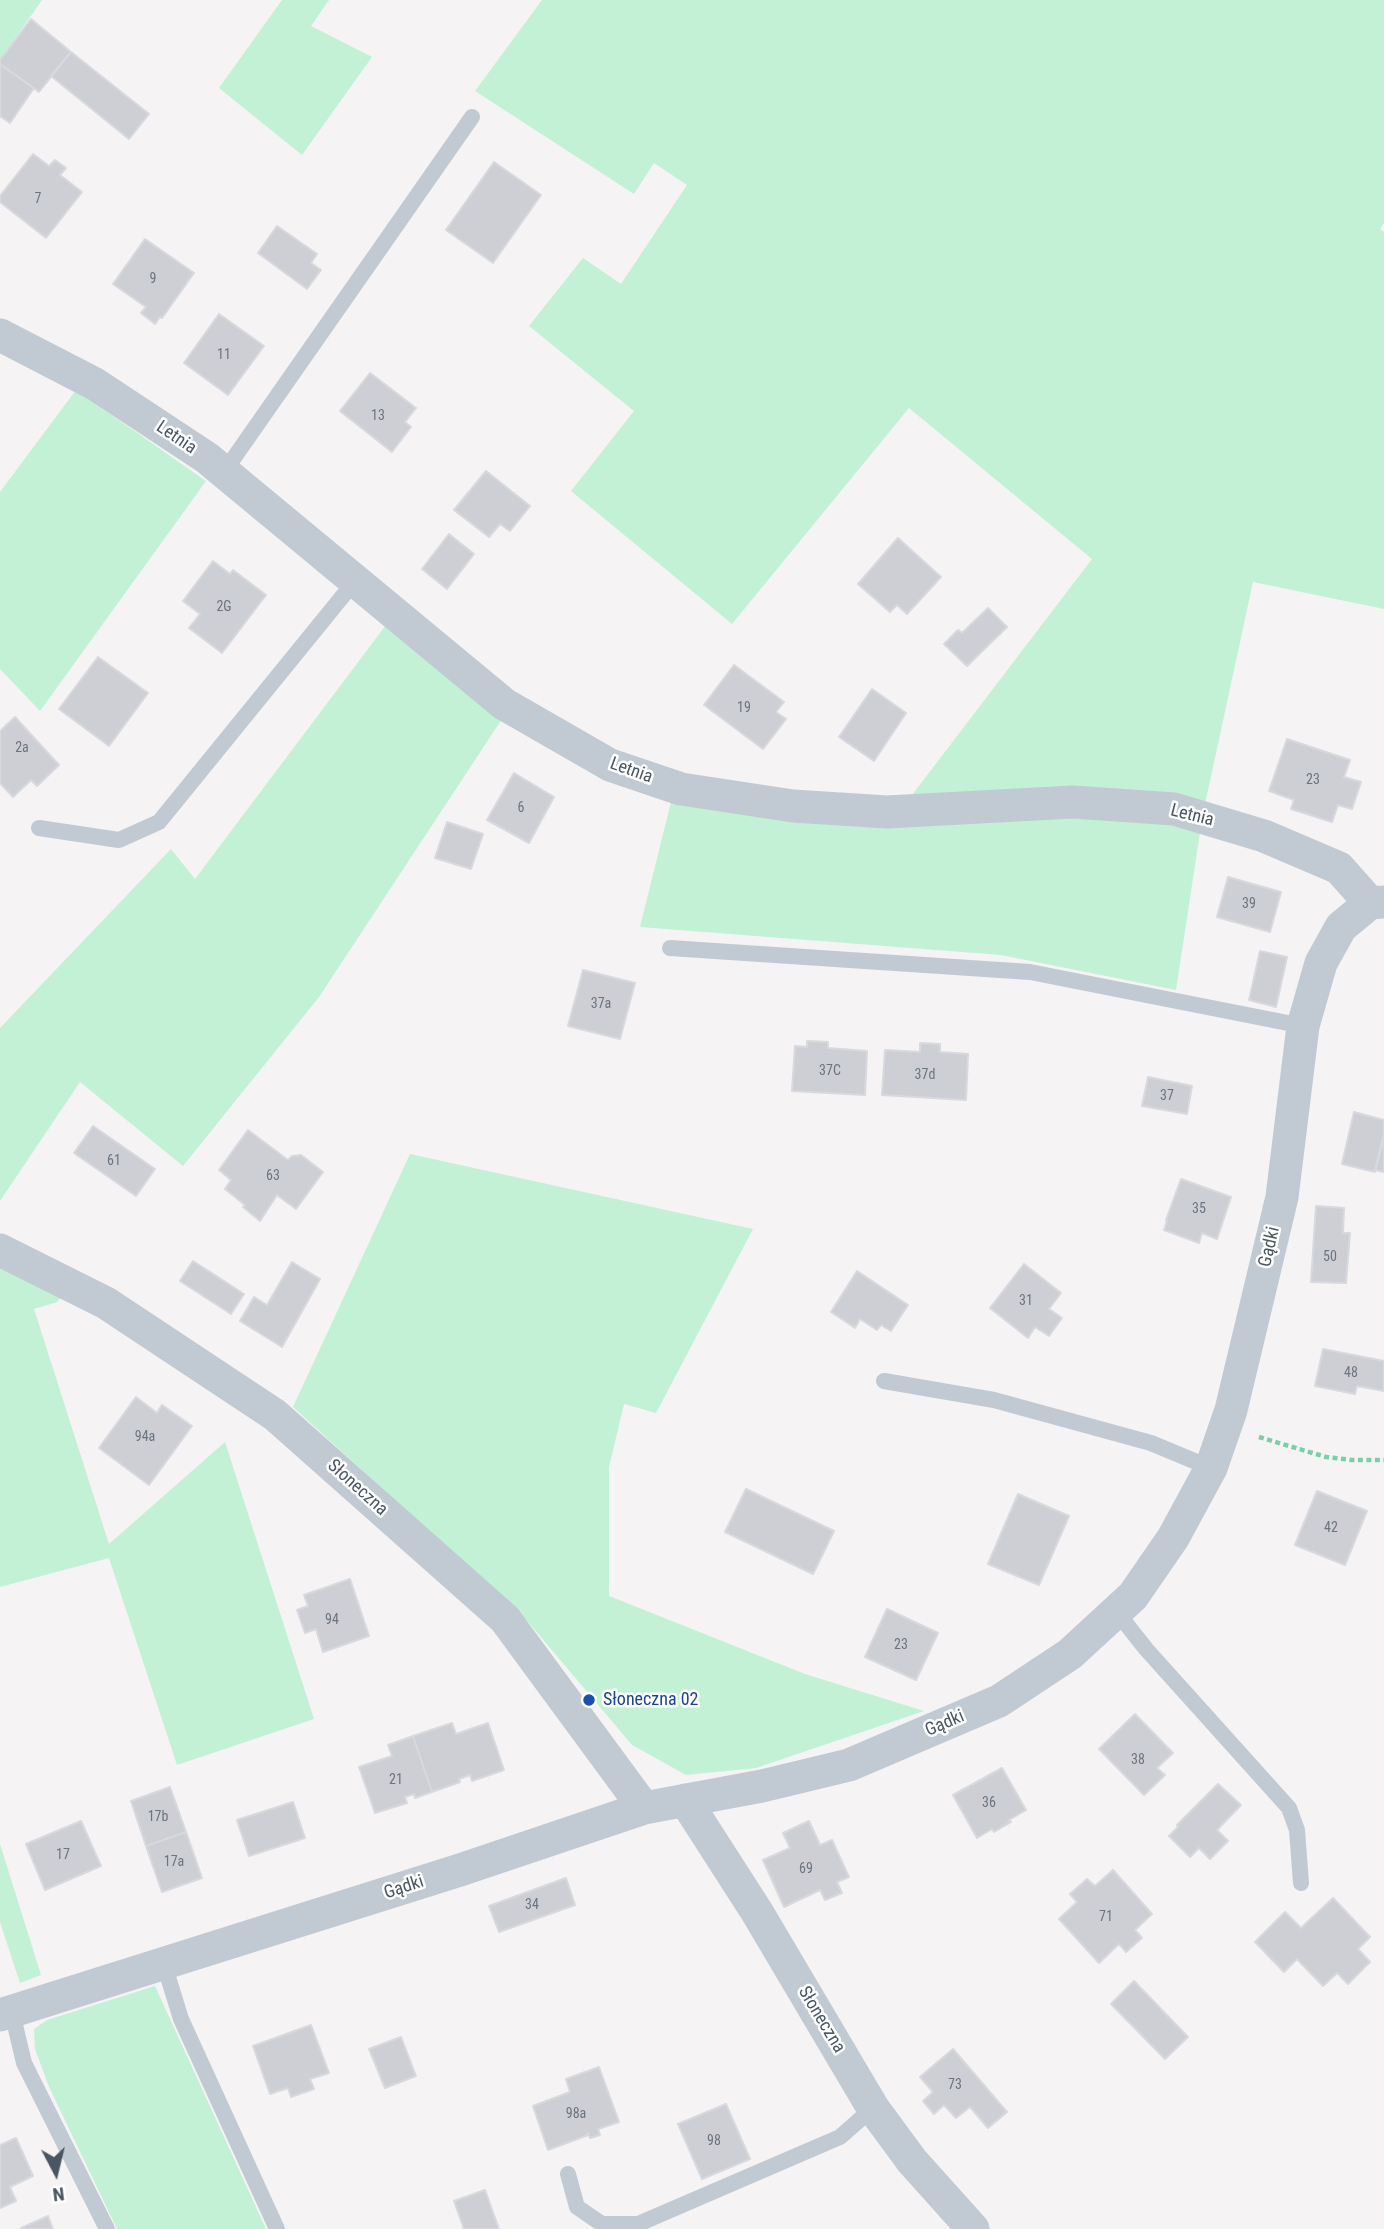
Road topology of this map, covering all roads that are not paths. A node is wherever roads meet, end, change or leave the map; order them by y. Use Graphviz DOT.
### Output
graph roads {
  1 [pos="472,117"];
  2 [pos="0,335"];
  3 [pos="224,472"];
  4 [pos="355,581"];
  5 [pos="38,828"];
  6 [pos="1377,903"];
  7 [pos="670,948"];
  8 [pos="1303,1026"];
  9 [pos="0,1250"];
  10 [pos="884,1381"];
  11 [pos="1211,1468"];
  12 [pos="1116,1611"];
  13 [pos="685,1800"];
  14 [pos="643,1808"];
  15 [pos="1301,1884"];
  16 [pos="164,1964"];
  17 [pos="6,2014"];
  18 [pos="873,2108"];
  19 [pos="568,2174"];
  20 [pos="107,2229"];
  21 [pos="277,2229"];
  22 [pos="973,2229"];
  1 -- 3 [label="lane"];
  2 -- 3 [label="street, Letnia"];
  3 -- 4 [label="street, Letnia"];
  4 -- 5 [label="lane"];
  4 -- 6 [label="street, Letnia"];
  6 -- 8 [label="street, Gądki"];
  7 -- 8 [label="lane"];
  8 -- 11 [label="street, Gądki"];
  9 -- 14 [label="street, Słoneczna"];
  10 -- 11 [label="lane"];
  11 -- 12 [label="street, Gądki"];
  12 -- 13 [label="street, Gądki"];
  12 -- 15 [label="lane"];
  13 -- 14 [label="street, Gądki"];
  13 -- 18 [label="street, Słoneczna"];
  14 -- 16 [label="street, Gądki"];
  16 -- 17 [label="street, Gądki"];
  16 -- 21 [label="lane"];
  17 -- 20 [label="lane"];
  18 -- 19 [label="lane"];
  18 -- 22 [label="street, Słoneczna"];
}
